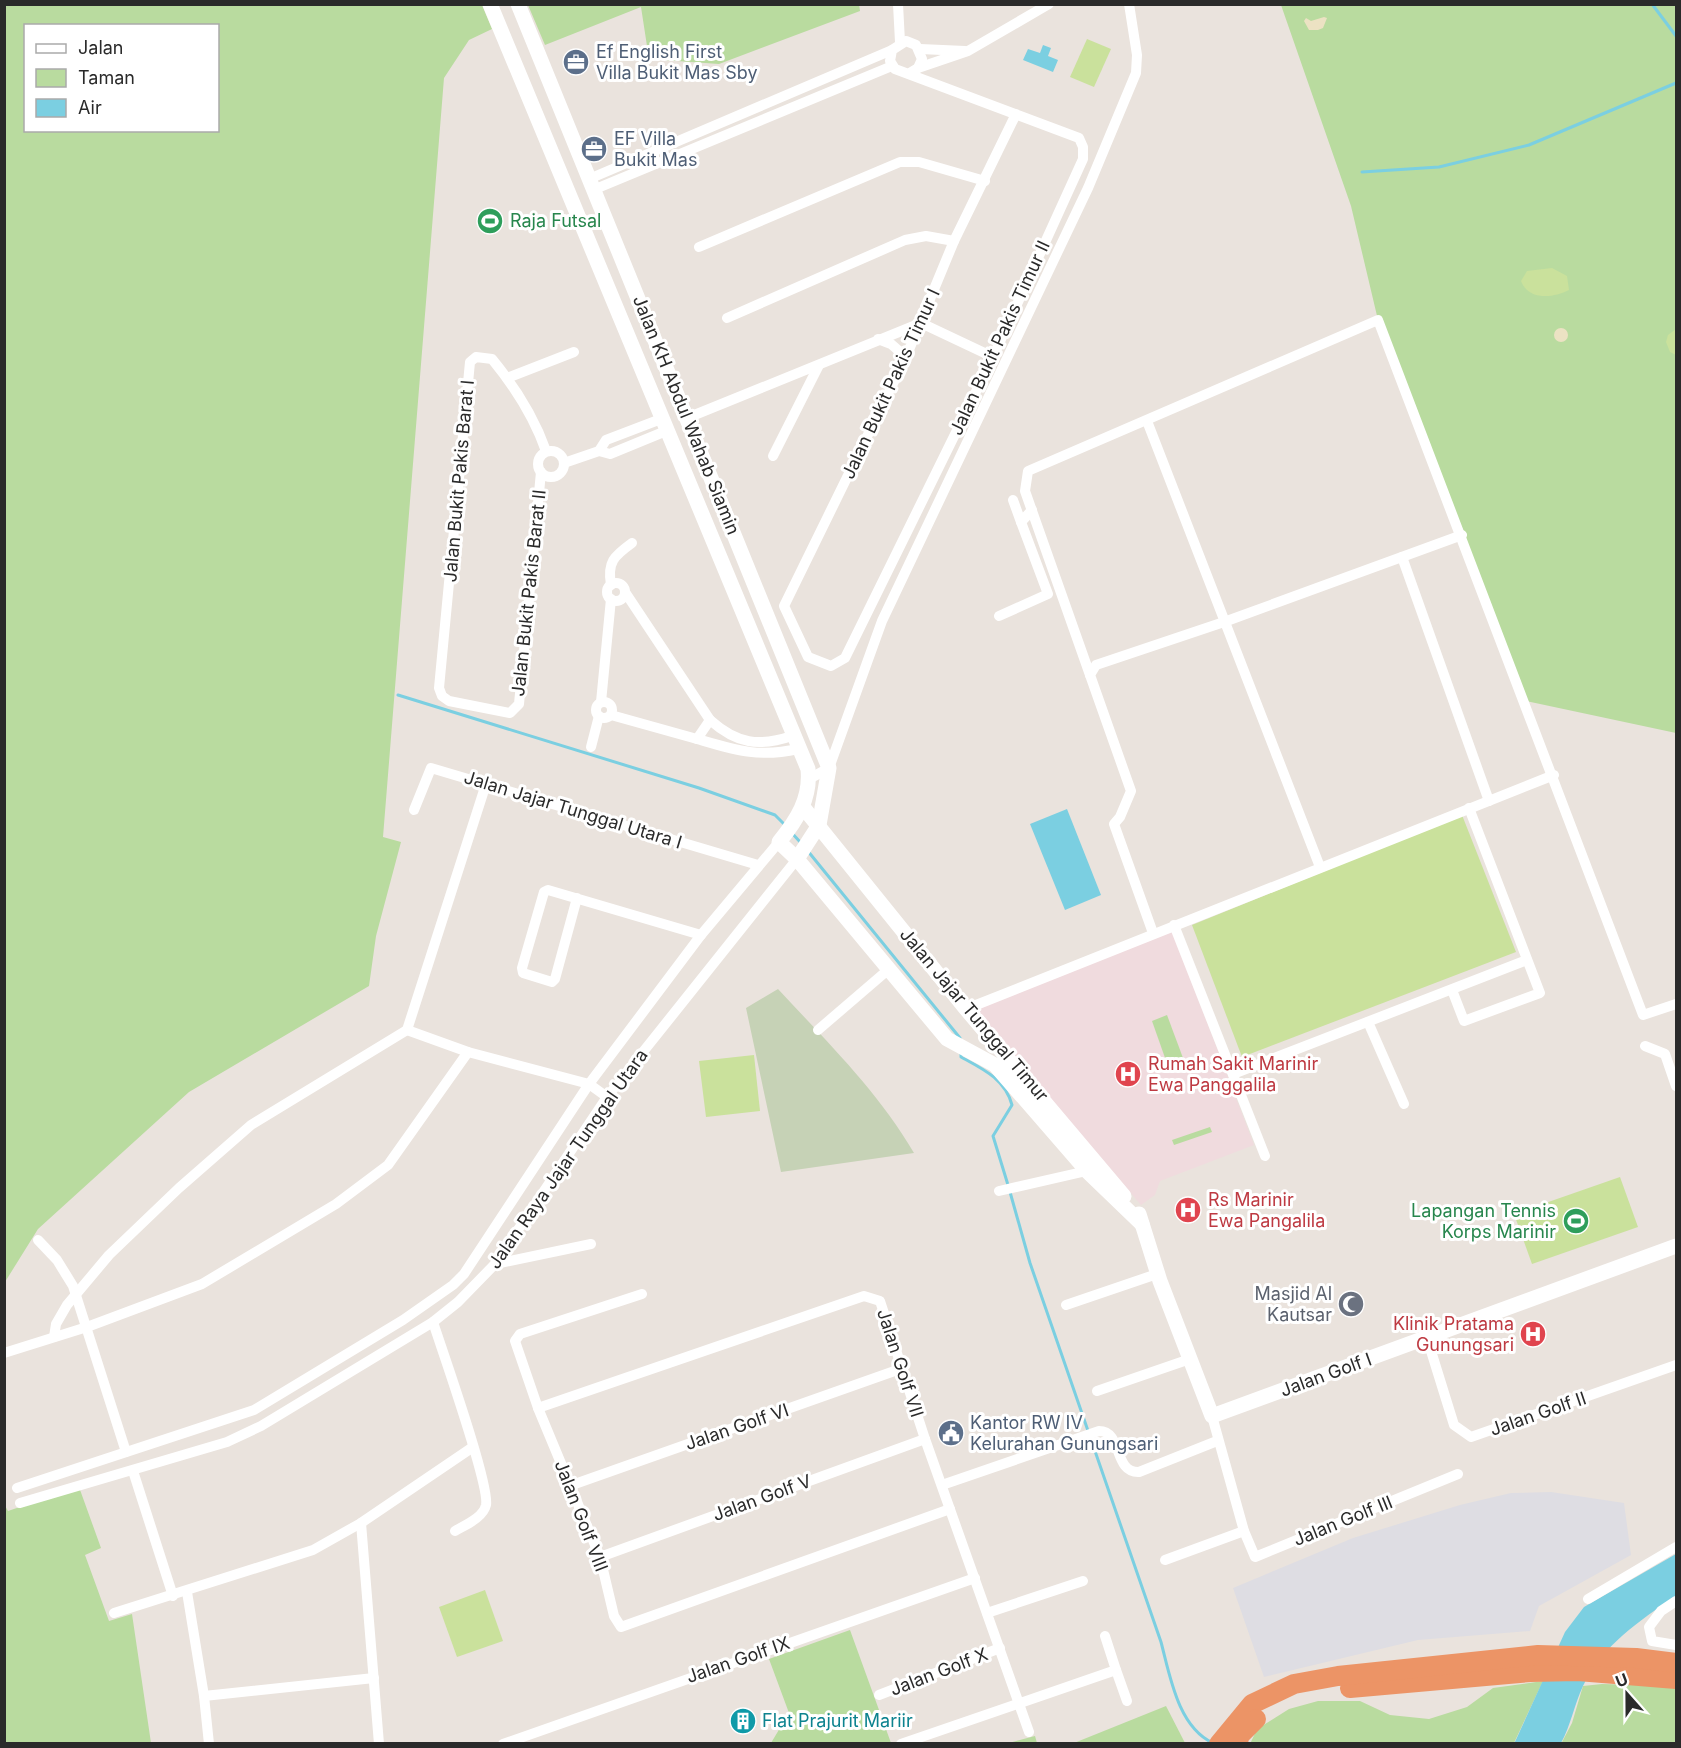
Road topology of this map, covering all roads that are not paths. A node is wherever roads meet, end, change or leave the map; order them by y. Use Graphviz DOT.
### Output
graph roads {
  1 [pos="489,4"];
  2 [pos="518,4"];
  3 [pos="898,4"];
  4 [pos="1049,4"];
  5 [pos="1130,4"];
  6 [pos="896,46"];
  7 [pos="920,49"];
  8 [pos="968,51"];
  9 [pos="892,66"];
  10 [pos="918,68"];
  11 [pos="908,74"];
  12 [pos="1016,114"];
  13 [pos="685,138"];
  14 [pos="690,150"];
  15 [pos="651,153"];
  16 [pos="581,159"];
  17 [pos="656,164"];
  18 [pos="557,169"];
  19 [pos="985,181"];
  20 [pos="591,184"];
  21 [pos="954,242"];
  22 [pos="699,247"];
  23 [pos="727,318"];
  24 [pos="921,323"];
  25 [pos="878,339"];
  26 [pos="574,352"];
  27 [pos="906,357"];
  28 [pos="993,357"];
  29 [pos="819,364"];
  30 [pos="507,378"];
  31 [pos="687,418"];
  32 [pos="1147,421"];
  33 [pos="663,425"];
  34 [pos="546,452"];
  35 [pos="773,456"];
  36 [pos="564,463"];
  37 [pos="541,472"];
  38 [pos="710,476"];
  39 [pos="688,485"];
  40 [pos="1013,500"];
  41 [pos="723,506"];
  42 [pos="1032,510"];
  43 [pos="701,515"];
  44 [pos="1021,522"];
  45 [pos="1462,535"];
  46 [pos="632,543"];
  47 [pos="1402,557"];
  48 [pos="611,585"];
  49 [pos="625,592"];
  50 [pos="611,599"];
  51 [pos="999,616"];
  52 [pos="1224,622"];
  53 [pos="806,653"];
  54 [pos="1090,675"];
  55 [pos="442,696"];
  56 [pos="605,716"];
  57 [pos="710,720"];
  58 [pos="697,739"];
  59 [pos="795,742"];
  60 [pos="591,747"];
  61 [pos="829,768"];
  62 [pos="1554,775"];
  63 [pos="809,778"];
  64 [pos="486,784"];
  65 [pos="1488,801"];
  66 [pos="1469,808"];
  67 [pos="802,809"];
  68 [pos="414,810"];
  69 [pos="818,827"];
  70 [pos="781,839"];
  71 [pos="798,857"];
  72 [pos="758,865"];
  73 [pos="1320,867"];
  74 [pos="577,898"];
  75 [pos="1174,925"];
  76 [pos="1153,933"];
  77 [pos="700,935"];
  78 [pos="1527,960"];
  79 [pos="889,969"];
  80 [pos="1452,990"];
  81 [pos="1677,1004"];
  82 [pos="966,1009"];
  83 [pos="1368,1022"];
  84 [pos="407,1030"];
  85 [pos="818,1030"];
  86 [pos="1645,1046"];
  87 [pos="468,1052"];
  88 [pos="1233,1074"];
  89 [pos="589,1084"];
  90 [pos="1677,1086"];
  91 [pos="608,1097"];
  92 [pos="1404,1104"];
  93 [pos="1265,1156"];
  94 [pos="1093,1168"];
  95 [pos="999,1191"];
  96 [pos="38,1240"];
  97 [pos="591,1244"];
  98 [pos="1677,1246"];
  99 [pos="495,1264"];
  100 [pos="1157,1274"];
  101 [pos="76,1294"];
  102 [pos="642,1294"];
  103 [pos="1066,1305"];
  104 [pos="433,1322"];
  105 [pos="87,1327"];
  106 [pos="54,1337"];
  107 [pos="1427,1338"];
  108 [pos="4,1353"];
  109 [pos="1190,1359"];
  110 [pos="1677,1365"];
  111 [pos="903,1368"];
  112 [pos="1097,1391"];
  113 [pos="538,1408"];
  114 [pos="254,1410"];
  115 [pos="1212,1416"];
  116 [pos="261,1426"];
  117 [pos="925,1439"];
  118 [pos="1217,1441"];
  119 [pos="473,1447"];
  120 [pos="126,1452"];
  121 [pos="133,1471"];
  122 [pos="1458,1474"];
  123 [pos="572,1485"];
  124 [pos="942,1485"];
  125 [pos="17,1488"];
  126 [pos="20,1503"];
  127 [pos="950,1509"];
  128 [pos="361,1523"];
  129 [pos="455,1531"];
  130 [pos="1244,1531"];
  131 [pos="1677,1547"];
  132 [pos="600,1557"];
  133 [pos="1165,1560"];
  134 [pos="975,1578"];
  135 [pos="1083,1581"];
  136 [pos="186,1592"];
  137 [pos="173,1596"];
  138 [pos="1588,1599"];
  139 [pos="1677,1601"];
  140 [pos="114,1613"];
  141 [pos="987,1613"];
  142 [pos="1104,1636"];
  143 [pos="1677,1645"];
  144 [pos="1000,1648"];
  145 [pos="1677,1663"];
  146 [pos="1534,1664"];
  147 [pos="1116,1670"];
  148 [pos="374,1678"];
  149 [pos="1677,1679"];
  150 [pos="879,1695"];
  151 [pos="204,1696"];
  152 [pos="1128,1701"];
  153 [pos="1021,1704"];
  154 [pos="1029,1732"];
  155 [pos="1231,1738"];
  156 [pos="209,1743"];
  157 [pos="379,1743"];
  158 [pos="503,1743"];
  159 [pos="901,1743"];
  1 -- 18 [label="main road, Jalan KH Abdul Wahab Siamin"];
  2 -- 16 [label="main road, Jalan KH Abdul Wahab Siamin"];
  3 -- 6 [label="street"];
  4 -- 8 [label="street"];
  5 -- 61 [label="street"];
  6 -- 7 [label="street"];
  6 -- 9 [label="street"];
  6 -- 13 [label="street"];
  7 -- 8 [label="street"];
  7 -- 10 [label="street"];
  8 -- 10 [label="street"];
  9 -- 11 [label="street"];
  9 -- 14 [label="street"];
  10 -- 11 [label="street"];
  11 -- 12 [label="street, Jalan Bukit Pakis Timur II"];
  12 -- 19 [label="street, Jalan Bukit Pakis Timur I"];
  12 -- 28 [label="street, Jalan Bukit Pakis Timur II"];
  13 -- 14 [label="street"];
  13 -- 15 [label="street"];
  14 -- 17 [label="street"];
  15 -- 17 [label="street"];
  15 -- 20 [label="street"];
  16 -- 18 [label="main road"];
  16 -- 20 [label="main road, Jalan KH Abdul Wahab Siamin"];
  17 -- 20 [label="street"];
  18 -- 33 [label="main road, Jalan KH Abdul Wahab Siamin"];
  19 -- 21 [label="street, Jalan Bukit Pakis Timur I"];
  19 -- 22 [label="street"];
  20 -- 31 [label="main road, Jalan KH Abdul Wahab Siamin"];
  21 -- 23 [label="street"];
  21 -- 24 [label="street, Jalan Bukit Pakis Timur I"];
  24 -- 25 [label="street"];
  24 -- 27 [label="street, Jalan Bukit Pakis Timur I"];
  24 -- 28 [label="street"];
  25 -- 27 [label="street"];
  25 -- 29 [label="street"];
  26 -- 30 [label="street"];
  27 -- 53 [label="street, Jalan Bukit Pakis Timur I"];
  28 -- 53 [label="street, Jalan Bukit Pakis Timur II"];
  29 -- 31 [label="street"];
  29 -- 35 [label="street"];
  30 -- 34 [label="street, Jalan Bukit Pakis Barat I"];
  30 -- 55 [label="street, Jalan Bukit Pakis Barat I"];
  31 -- 38 [label="main road, Jalan KH Abdul Wahab Siamin"];
  32 -- 42 [label="street"];
  32 -- 45 [label="street"];
  32 -- 52 [label="street"];
  33 -- 36 [label="street"];
  33 -- 39 [label="main road, Jalan KH Abdul Wahab Siamin"];
  34 -- 36 [label="street"];
  34 -- 37 [label="street"];
  36 -- 37 [label="street"];
  37 -- 55 [label="street, Jalan Bukit Pakis Barat II"];
  38 -- 39 [label="main road"];
  38 -- 41 [label="main road, Jalan KH Abdul Wahab Siamin"];
  39 -- 43 [label="main road, Jalan KH Abdul Wahab Siamin"];
  40 -- 44 [label="street"];
  41 -- 43 [label="main road"];
  41 -- 61 [label="main road, Jalan KH Abdul Wahab Siamin"];
  42 -- 44 [label="street"];
  42 -- 54 [label="street"];
  43 -- 59 [label="main road, Jalan KH Abdul Wahab Siamin"];
  44 -- 51 [label="street"];
  45 -- 47 [label="street"];
  45 -- 62 [label="street"];
  46 -- 48 [label="street"];
  47 -- 52 [label="street"];
  47 -- 65 [label="street"];
  48 -- 49 [label="street"];
  48 -- 50 [label="street"];
  49 -- 50 [label="street"];
  49 -- 57 [label="street"];
  50 -- 56 [label="street"];
  52 -- 54 [label="street"];
  52 -- 73 [label="street"];
  54 -- 76 [label="street"];
  56 -- 58 [label="street"];
  56 -- 60 [label="street"];
  57 -- 58 [label="street"];
  57 -- 59 [label="street"];
  58 -- 59 [label="street"];
  59 -- 63 [label="main road, Jalan KH Abdul Wahab Siamin"];
  61 -- 63 [label="street"];
  61 -- 69 [label="main road"];
  62 -- 65 [label="street"];
  62 -- 81 [label="street"];
  63 -- 67 [label="main road"];
  64 -- 68 [label="street, Jalan Jajar Tunggal Utara I"];
  64 -- 72 [label="street, Jalan Jajar Tunggal Utara I"];
  64 -- 84 [label="street"];
  65 -- 66 [label="street"];
  66 -- 73 [label="street"];
  66 -- 78 [label="street"];
  67 -- 69 [label="main road, Jalan Jajar Tunggal Timur"];
  67 -- 70 [label="main road, Jalan Raya Jajar Tunggal Utara"];
  69 -- 71 [label="main road, Jalan Raya Jajar Tunggal Utara"];
  69 -- 82 [label="main road, Jalan Jajar Tunggal Timur"];
  70 -- 71 [label="main road, Jalan Jajar Tunggal Timur"];
  70 -- 72 [label="street, Jalan Raya Jajar Tunggal Utara"];
  71 -- 79 [label="main road, Jalan Jajar Tunggal Timur"];
  71 -- 91 [label="street, Jalan Raya Jajar Tunggal Utara"];
  72 -- 77 [label="street, Jalan Raya Jajar Tunggal Utara"];
  73 -- 75 [label="street"];
  74 -- 74 [label="street"];
  74 -- 77 [label="street"];
  75 -- 76 [label="street"];
  75 -- 88 [label="street"];
  76 -- 82 [label="street"];
  77 -- 89 [label="street, Jalan Raya Jajar Tunggal Utara"];
  78 -- 80 [label="street"];
  78 -- 80 [label="street"];
  79 -- 85 [label="street"];
  79 -- 94 [label="main road, Jalan Jajar Tunggal Timur"];
  80 -- 83 [label="street"];
  82 -- 94 [label="main road, Jalan Jajar Tunggal Timur"];
  83 -- 88 [label="street"];
  83 -- 92 [label="street"];
  84 -- 87 [label="street"];
  84 -- 101 [label="street"];
  86 -- 90 [label="street"];
  87 -- 89 [label="street"];
  87 -- 105 [label="street"];
  88 -- 93 [label="street"];
  89 -- 91 [label="street"];
  89 -- 114 [label="street, Jalan Raya Jajar Tunggal Utara"];
  91 -- 99 [label="street, Jalan Raya Jajar Tunggal Utara"];
  94 -- 95 [label="street"];
  94 -- 100 [label="main road, Jalan Jajar Tunggal Timur"];
  96 -- 101 [label="street"];
  97 -- 99 [label="street"];
  98 -- 107 [label="main road, Jalan Golf I"];
  99 -- 104 [label="street, Jalan Raya Jajar Tunggal Utara"];
  100 -- 103 [label="street"];
  100 -- 109 [label="main road, Jalan Jajar Tunggal Timur"];
  101 -- 105 [label="street"];
  101 -- 106 [label="street"];
  102 -- 113 [label="street, Jalan Golf VIII"];
  104 -- 116 [label="street, Jalan Raya Jajar Tunggal Utara"];
  104 -- 119 [label="street"];
  105 -- 106 [label="street"];
  105 -- 120 [label="street"];
  106 -- 108 [label="street"];
  107 -- 110 [label="street, Jalan Golf II"];
  107 -- 115 [label="main road, Jalan Golf I"];
  109 -- 112 [label="street"];
  109 -- 115 [label="main road, Jalan Jajar Tunggal Timur"];
  111 -- 113 [label="street, Jalan Golf VII"];
  111 -- 117 [label="street, Jalan Golf VII"];
  111 -- 123 [label="street, Jalan Golf VI"];
  113 -- 123 [label="street, Jalan Golf VIII"];
  114 -- 116 [label="street"];
  114 -- 120 [label="street, Jalan Raya Jajar Tunggal Utara"];
  115 -- 118 [label="street, Jalan Golf III"];
  116 -- 121 [label="street, Jalan Raya Jajar Tunggal Utara"];
  117 -- 124 [label="street, Jalan Golf VII"];
  117 -- 132 [label="street, Jalan Golf V"];
  118 -- 124 [label="street"];
  118 -- 130 [label="street, Jalan Golf III"];
  119 -- 128 [label="street"];
  119 -- 129 [label="street"];
  120 -- 125 [label="street, Jalan Raya Jajar Tunggal Utara"];
  121 -- 126 [label="street, Jalan Raya Jajar Tunggal Utara"];
  121 -- 137 [label="street"];
  122 -- 130 [label="street, Jalan Golf III"];
  123 -- 132 [label="street, Jalan Golf VIII"];
  124 -- 127 [label="street, Jalan Golf VII"];
  127 -- 132 [label="street, Jalan Golf VIII"];
  127 -- 134 [label="street, Jalan Golf VII"];
  128 -- 136 [label="street"];
  128 -- 148 [label="street"];
  130 -- 133 [label="street"];
  131 -- 138 [label="street"];
  134 -- 141 [label="street, Jalan Golf VII"];
  134 -- 158 [label="street, Jalan Golf IX"];
  135 -- 141 [label="street"];
  136 -- 137 [label="street"];
  136 -- 151 [label="street"];
  137 -- 140 [label="street"];
  139 -- 143 [label="street"];
  141 -- 144 [label="street, Jalan Golf VII"];
  142 -- 147 [label="street"];
  144 -- 150 [label="street, Jalan Golf X"];
  144 -- 153 [label="street, Jalan Golf VII"];
  145 -- 146 [label="highway"];
  146 -- 149 [label="highway"];
  146 -- 155 [label="highway"];
  147 -- 152 [label="street"];
  147 -- 153 [label="street"];
  148 -- 151 [label="street"];
  148 -- 157 [label="street"];
  151 -- 156 [label="street"];
  153 -- 154 [label="street, Jalan Golf VII"];
  153 -- 159 [label="street"];
}
